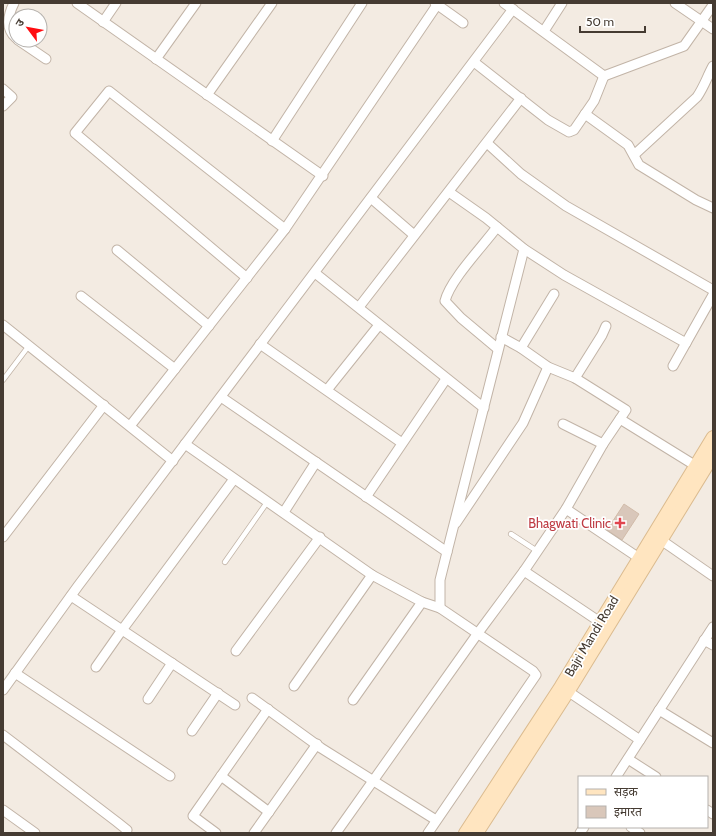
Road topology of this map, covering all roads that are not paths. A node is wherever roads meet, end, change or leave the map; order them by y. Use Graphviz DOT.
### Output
graph roads {
  1 [pos="77,3"];
  2 [pos="116,3"];
  3 [pos="196,3"];
  4 [pos="272,3"];
  5 [pos="362,3"];
  6 [pos="504,3"];
  7 [pos="562,3"];
  8 [pos="675,3"];
  9 [pos="436,4"];
  10 [pos="713,5"];
  11 [pos="513,9"];
  12 [pos="701,21"];
  13 [pos="103,22"];
  14 [pos="463,23"];
  15 [pos="713,29"];
  16 [pos="544,31"];
  17 [pos="30,48"];
  18 [pos="46,59"];
  19 [pos="156,59"];
  20 [pos="474,62"];
  21 [pos="713,66"];
  22 [pos="604,76"];
  23 [pos="3,89"];
  24 [pos="207,95"];
  25 [pos="521,98"];
  26 [pos="3,106"];
  27 [pos="585,114"];
  28 [pos="272,140"];
  29 [pos="487,143"];
  30 [pos="634,155"];
  31 [pos="323,176"];
  32 [pos="449,192"];
  33 [pos="370,198"];
  34 [pos="713,208"];
  35 [pos="497,227"];
  36 [pos="285,230"];
  37 [pos="414,235"];
  38 [pos="524,249"];
  39 [pos="117,250"];
  40 [pos="315,273"];
  41 [pos="247,278"];
  42 [pos="713,290"];
  43 [pos="554,294"];
  44 [pos="713,295"];
  45 [pos="81,296"];
  46 [pos="358,307"];
  47 [pos="3,325"];
  48 [pos="379,325"];
  49 [pos="209,326"];
  50 [pos="606,326"];
  51 [pos="501,337"];
  52 [pos="686,343"];
  53 [pos="260,344"];
  54 [pos="28,347"];
  55 [pos="521,348"];
  56 [pos="498,349"];
  57 [pos="673,366"];
  58 [pos="548,367"];
  59 [pos="175,369"];
  60 [pos="575,378"];
  61 [pos="446,379"];
  62 [pos="3,380"];
  63 [pos="327,390"];
  64 [pos="221,397"];
  65 [pos="104,405"];
  66 [pos="484,408"];
  67 [pos="620,420"];
  68 [pos="563,424"];
  69 [pos="130,426"];
  70 [pos="713,437"];
  71 [pos="402,443"];
  72 [pos="185,444"];
  73 [pos="603,444"];
  74 [pos="713,456"];
  75 [pos="172,461"];
  76 [pos="316,462"];
  77 [pos="696,466"];
  78 [pos="234,479"];
  79 [pos="366,496"];
  80 [pos="268,501"];
  81 [pos="566,509"];
  82 [pos="284,512"];
  83 [pos="452,527"];
  84 [pos="511,534"];
  85 [pos="3,537"];
  86 [pos="320,538"];
  87 [pos="661,540"];
  88 [pos="537,551"];
  89 [pos="447,552"];
  90 [pos="639,558"];
  91 [pos="225,562"];
  92 [pos="524,571"];
  93 [pos="372,575"];
  94 [pos="713,576"];
  95 [pos="71,596"];
  96 [pos="422,602"];
  97 [pos="440,608"];
  98 [pos="600,622"];
  99 [pos="713,627"];
  100 [pos="122,630"];
  101 [pos="478,633"];
  102 [pos="704,640"];
  103 [pos="713,645"];
  104 [pos="236,651"];
  105 [pos="172,663"];
  106 [pos="96,667"];
  107 [pos="15,673"];
  108 [pos="294,686"];
  109 [pos="564,689"];
  110 [pos="3,690"];
  111 [pos="218,693"];
  112 [pos="252,698"];
  113 [pos="148,699"];
  114 [pos="353,700"];
  115 [pos="235,705"];
  116 [pos="268,709"];
  117 [pos="659,710"];
  118 [pos="192,731"];
  119 [pos="3,735"];
  120 [pos="640,740"];
  121 [pos="713,743"];
  122 [pos="317,744"];
  123 [pos="628,759"];
  124 [pos="170,776"];
  125 [pos="221,776"];
  126 [pos="617,776"];
  127 [pos="654,776"];
  128 [pos="373,780"];
  129 [pos="3,810"];
  130 [pos="269,812"];
  131 [pos="436,820"];
  132 [pos="258,832"];
  133 [pos="35,833"];
  134 [pos="126,833"];
  135 [pos="216,833"];
  136 [pos="336,833"];
  137 [pos="428,833"];
  138 [pos="465,833"];
  139 [pos="477,833"];
  1 -- 13 [label="street"];
  2 -- 13 [label="street"];
  3 -- 19 [label="street"];
  4 -- 24 [label="street"];
  5 -- 28 [label="street"];
  6 -- 11 [label="street"];
  7 -- 16 [label="street"];
  8 -- 12 [label="street"];
  9 -- 14 [label="street"];
  9 -- 31 [label="street"];
  10 -- 12 [label="street"];
  11 -- 16 [label="street"];
  11 -- 20 [label="street"];
  12 -- 15 [label="street"];
  12 -- 22 [label="street"];
  13 -- 19 [label="street"];
  16 -- 22 [label="street"];
  17 -- 18 [label="street"];
  19 -- 24 [label="street"];
  20 -- 25 [label="street"];
  20 -- 33 [label="street"];
  21 -- 30 [label="street"];
  22 -- 27 [label="street"];
  23 -- 26 [label="street"];
  24 -- 28 [label="street"];
  25 -- 27 [label="street"];
  25 -- 29 [label="street"];
  27 -- 30 [label="street"];
  28 -- 31 [label="street"];
  29 -- 32 [label="street"];
  29 -- 42 [label="street"];
  30 -- 34 [label="street"];
  31 -- 36 [label="street"];
  32 -- 35 [label="street"];
  32 -- 37 [label="street"];
  33 -- 37 [label="street"];
  33 -- 40 [label="street"];
  35 -- 38 [label="street"];
  35 -- 56 [label="street"];
  36 -- 41 [label="street"];
  36 -- 41 [label="street"];
  37 -- 46 [label="street"];
  38 -- 51 [label="street"];
  38 -- 52 [label="street"];
  39 -- 49 [label="street"];
  40 -- 46 [label="street"];
  40 -- 53 [label="street"];
  41 -- 49 [label="street"];
  43 -- 55 [label="street"];
  44 -- 52 [label="street"];
  45 -- 59 [label="street"];
  46 -- 48 [label="street"];
  47 -- 54 [label="street"];
  48 -- 61 [label="street"];
  48 -- 63 [label="street"];
  49 -- 59 [label="street"];
  50 -- 60 [label="street"];
  51 -- 55 [label="street"];
  51 -- 56 [label="street"];
  52 -- 57 [label="street"];
  53 -- 63 [label="street"];
  53 -- 64 [label="street"];
  54 -- 62 [label="lane"];
  54 -- 65 [label="street"];
  55 -- 58 [label="street"];
  56 -- 66 [label="street"];
  58 -- 60 [label="street"];
  58 -- 83 [label="street"];
  59 -- 69 [label="street"];
  60 -- 67 [label="street"];
  61 -- 66 [label="street"];
  61 -- 71 [label="street"];
  63 -- 71 [label="street"];
  64 -- 72 [label="street"];
  64 -- 76 [label="street"];
  65 -- 69 [label="street"];
  65 -- 85 [label="street"];
  66 -- 83 [label="street"];
  67 -- 73 [label="street"];
  67 -- 77 [label="street"];
  68 -- 73 [label="street"];
  69 -- 75 [label="street"];
  70 -- 77 [label="street, Bajri Mandi Road"];
  71 -- 79 [label="street"];
  72 -- 75 [label="street"];
  72 -- 78 [label="street"];
  73 -- 81 [label="street"];
  74 -- 87 [label="street"];
  75 -- 95 [label="street"];
  76 -- 79 [label="street"];
  76 -- 82 [label="street"];
  77 -- 90 [label="street, Bajri Mandi Road"];
  78 -- 80 [label="street"];
  78 -- 100 [label="street"];
  79 -- 89 [label="street"];
  80 -- 82 [label="street"];
  80 -- 91 [label="lane"];
  81 -- 88 [label="street"];
  81 -- 90 [label="street"];
  82 -- 86 [label="street"];
  83 -- 89 [label="street"];
  84 -- 88 [label="lane"];
  86 -- 93 [label="street"];
  86 -- 104 [label="street"];
  87 -- 94 [label="street"];
  87 -- 109 [label="street"];
  88 -- 92 [label="street"];
  89 -- 97 [label="street"];
  90 -- 98 [label="street, Bajri Mandi Road"];
  92 -- 98 [label="street"];
  92 -- 101 [label="street"];
  93 -- 96 [label="street"];
  93 -- 108 [label="street"];
  95 -- 100 [label="street"];
  95 -- 107 [label="street"];
  96 -- 97 [label="street"];
  96 -- 114 [label="street"];
  97 -- 101 [label="street"];
  98 -- 109 [label="street, Bajri Mandi Road"];
  99 -- 102 [label="street"];
  100 -- 105 [label="street"];
  100 -- 106 [label="street"];
  101 -- 128 [label="street"];
  101 -- 131 [label="street"];
  102 -- 103 [label="street"];
  102 -- 117 [label="street"];
  105 -- 111 [label="street"];
  105 -- 113 [label="street"];
  107 -- 110 [label="street"];
  107 -- 124 [label="street"];
  109 -- 120 [label="street"];
  109 -- 138 [label="street, Bajri Mandi Road"];
  109 -- 139 [label="street"];
  111 -- 115 [label="street"];
  111 -- 118 [label="street"];
  112 -- 116 [label="street"];
  116 -- 122 [label="street"];
  116 -- 125 [label="street"];
  117 -- 120 [label="street"];
  117 -- 121 [label="street"];
  119 -- 134 [label="street"];
  120 -- 123 [label="street"];
  122 -- 128 [label="street"];
  122 -- 130 [label="street"];
  123 -- 126 [label="street"];
  123 -- 127 [label="street"];
  125 -- 130 [label="street"];
  125 -- 135 [label="street"];
  128 -- 131 [label="street"];
  128 -- 136 [label="street"];
  129 -- 133 [label="street"];
  130 -- 132 [label="street"];
  131 -- 137 [label="street"];
}
